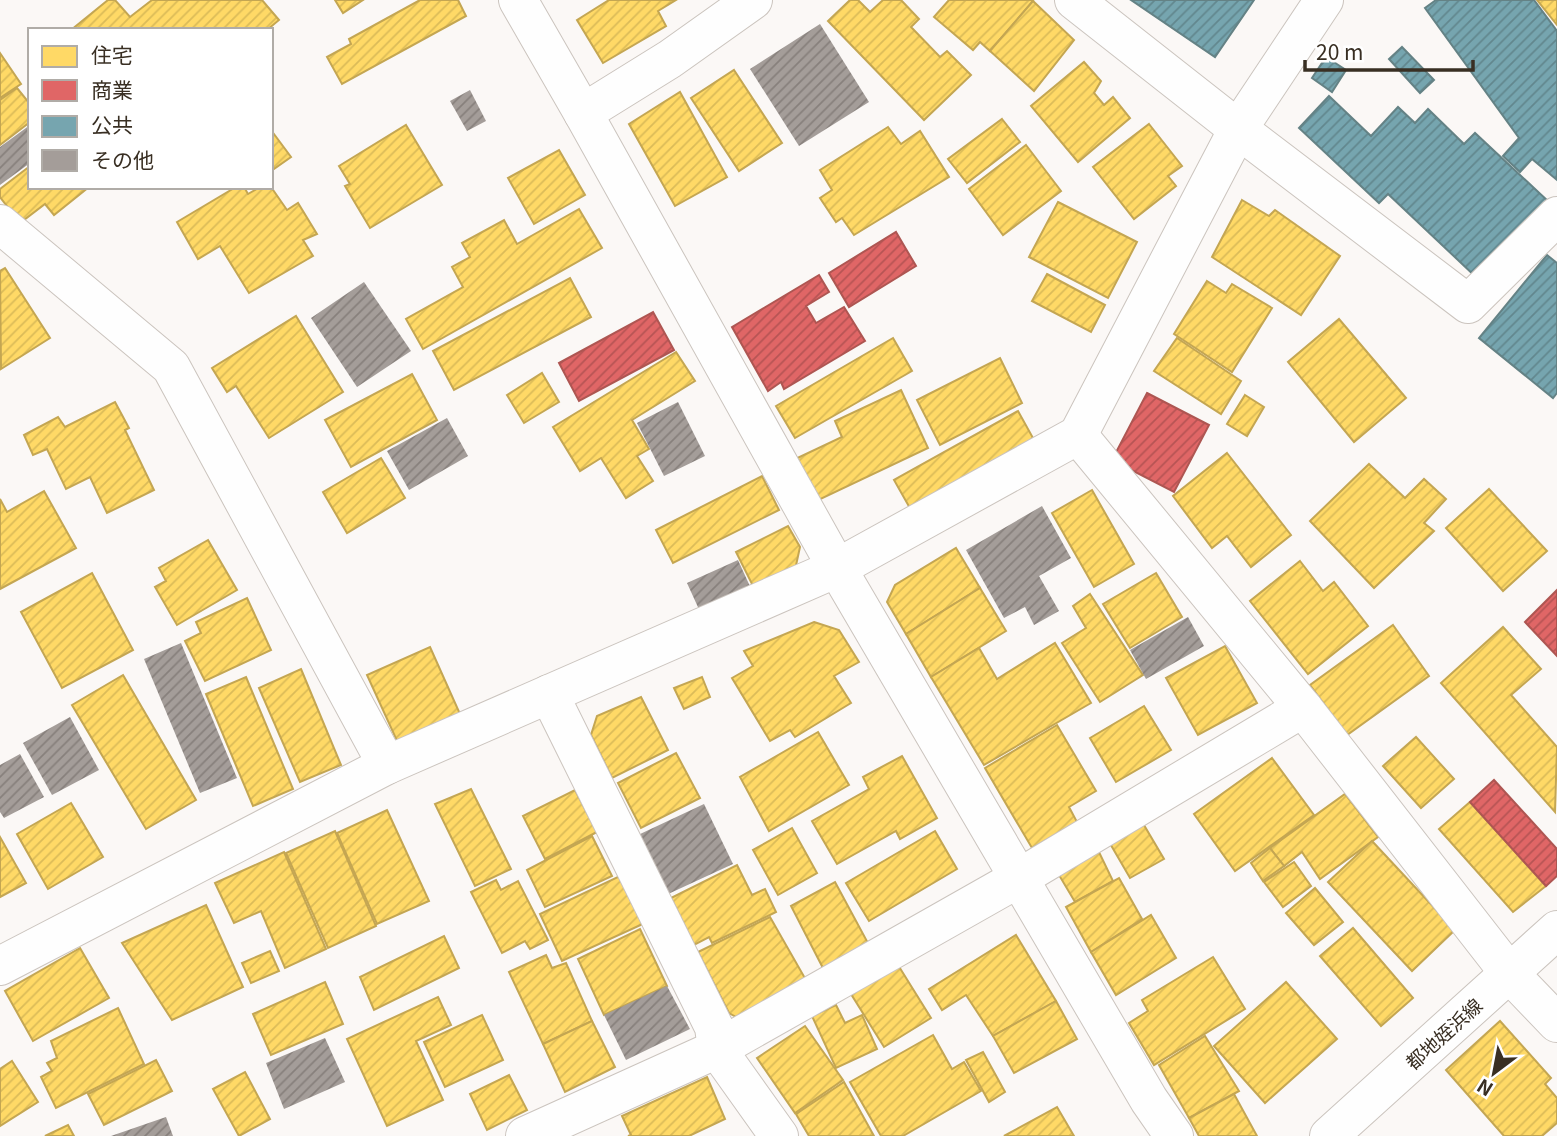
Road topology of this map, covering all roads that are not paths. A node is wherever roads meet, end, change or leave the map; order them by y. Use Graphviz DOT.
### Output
graph roads {
  1 [pos="518,0"];
  2 [pos="753,0"];
  3 [pos="1074,0"];
  4 [pos="1324,0"];
  5 [pos="583,113"];
  6 [pos="1238,129"];
  7 [pos="1557,216"];
  8 [pos="5,235"];
  9 [pos="1078,435"];
  10 [pos="837,568"];
  11 [pos="550,694"];
  12 [pos="1303,708"];
  13 [pos="387,765"];
  14 [pos="1019,878"];
  15 [pos="1557,930"];
  16 [pos="0,966"];
  17 [pos="1510,974"];
  18 [pos="1557,1023"];
  19 [pos="717,1049"];
  20 [pos="525,1136"];
  21 [pos="779,1136"];
  22 [pos="1174,1136"];
  23 [pos="1329,1136"];
  1 -- 5 [label="street"];
  2 -- 5 [label="street"];
  3 -- 6 [label="street"];
  4 -- 6 [label="street"];
  5 -- 10 [label="street"];
  6 -- 7 [label="street"];
  6 -- 9 [label="street"];
  8 -- 13 [label="street"];
  9 -- 10 [label="street"];
  9 -- 12 [label="street"];
  10 -- 11 [label="street"];
  10 -- 14 [label="street"];
  11 -- 13 [label="street"];
  11 -- 19 [label="street"];
  12 -- 14 [label="street"];
  12 -- 17 [label="street"];
  13 -- 16 [label="street"];
  14 -- 19 [label="street"];
  14 -- 22 [label="street"];
  15 -- 17 [label="street, 都地姪浜線"];
  17 -- 18 [label="street"];
  17 -- 23 [label="street, 都地姪浜線"];
  19 -- 20 [label="street"];
  19 -- 21 [label="street"];
}
